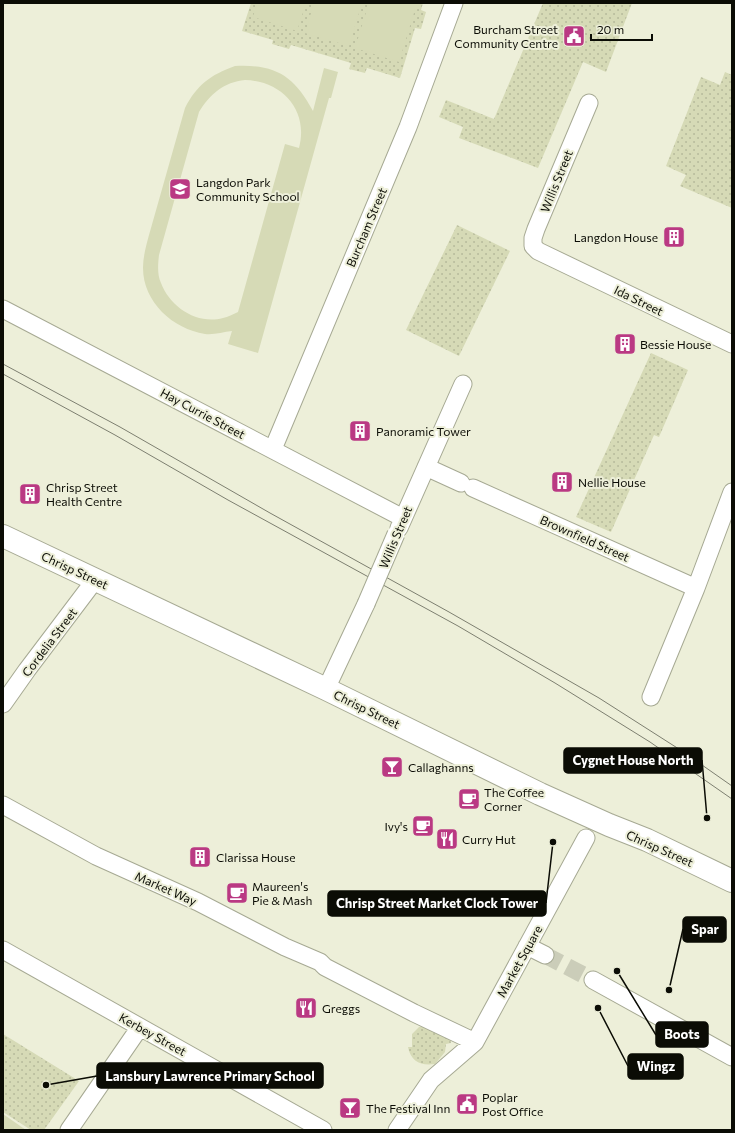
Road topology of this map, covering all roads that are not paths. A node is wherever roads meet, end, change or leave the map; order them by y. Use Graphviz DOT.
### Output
graph roads {
  1 [pos="454,3"];
  2 [pos="588,103"];
  3 [pos="547,255"];
  4 [pos="3,309"];
  5 [pos="732,344"];
  6 [pos="462,384"];
  7 [pos="272,449"];
  8 [pos="426,467"];
  9 [pos="732,492"];
  10 [pos="403,518"];
  11 [pos="3,536"];
  12 [pos="95,580"];
  13 [pos="696,588"];
  14 [pos="326,689"];
  15 [pos="651,697"];
  16 [pos="3,704"];
  17 [pos="3,805"];
  18 [pos="586,838"];
  19 [pos="732,881"];
  20 [pos="527,946"];
  21 [pos="3,950"];
  22 [pos="545,955"];
  23 [pos="593,980"];
  24 [pos="140,1027"];
  25 [pos="475,1042"];
  26 [pos="732,1057"];
  27 [pos="69,1130"];
  28 [pos="323,1130"];
  29 [pos="397,1130"];
  1 -- 7 [label="street, Burcham Street"];
  2 -- 3 [label="street, Willis Street"];
  3 -- 5 [label="street, Ida Street"];
  4 -- 7 [label="street, Hay Currie Street"];
  6 -- 8 [label="street, Willis Street"];
  7 -- 10 [label="street, Hay Currie Street"];
  8 -- 10 [label="street, Willis Street"];
  8 -- 13 [label="street, Brownfield Street"];
  9 -- 13 [label="street"];
  10 -- 14 [label="street, Willis Street, bridge"];
  11 -- 12 [label="street, Chrisp Street"];
  12 -- 14 [label="street, Chrisp Street"];
  12 -- 16 [label="street, Cordelia Street"];
  13 -- 15 [label="street"];
  14 -- 19 [label="street, Chrisp Street"];
  17 -- 25 [label="street, Market Way"];
  18 -- 20 [label="street, Market Square"];
  20 -- 22 [label="street"];
  20 -- 25 [label="street, Market Square"];
  21 -- 24 [label="street, Kerbey Street"];
  23 -- 26 [label="street"];
  24 -- 27 [label="street"];
  24 -- 28 [label="street, Kerbey Street"];
  25 -- 29 [label="street, Market Square"];
}
